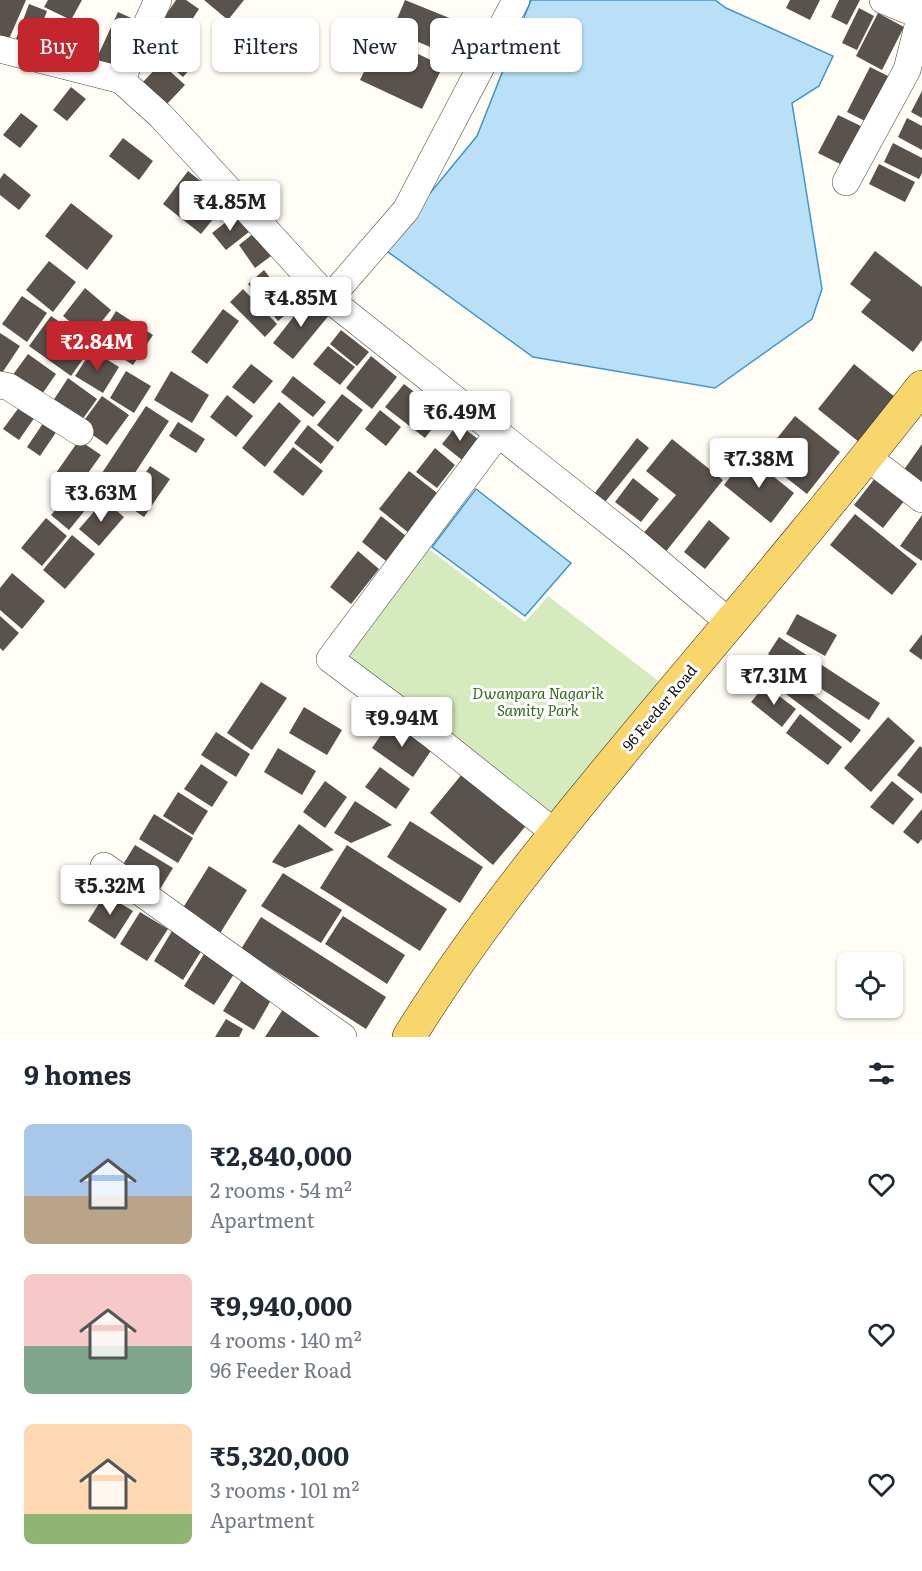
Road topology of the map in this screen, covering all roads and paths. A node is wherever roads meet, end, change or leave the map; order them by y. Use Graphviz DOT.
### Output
graph roads {
  1 [pos="158,0"];
  2 [pos="516,0"];
  3 [pos="883,0"];
  4 [pos="921,14"];
  5 [pos="1,52"];
  6 [pos="121,80"];
  7 [pos="846,182"];
  8 [pos="329,299"];
  9 [pos="0,385"];
  10 [pos="922,387"];
  11 [pos="80,432"];
  12 [pos="497,435"];
  13 [pos="867,457"];
  14 [pos="922,499"];
  15 [pos="730,623"];
  16 [pos="555,833"];
  17 [pos="104,866"];
  18 [pos="343,1037"];
  19 [pos="409,1037"];
  1 -- 6 [label="street"];
  2 -- 8 [label="street"];
  3 -- 4 [label="street"];
  4 -- 7 [label="street"];
  5 -- 6 [label="street"];
  6 -- 8 [label="street"];
  8 -- 12 [label="street"];
  9 -- 11 [label="street"];
  10 -- 13 [label="main road, 96 Feeder Road"];
  12 -- 15 [label="street"];
  12 -- 16 [label="street"];
  13 -- 14 [label="street"];
  13 -- 15 [label="main road, 96 Feeder Road"];
  15 -- 16 [label="main road, 96 Feeder Road"];
  16 -- 19 [label="main road, 96 Feeder Road"];
  17 -- 18 [label="street"];
}
